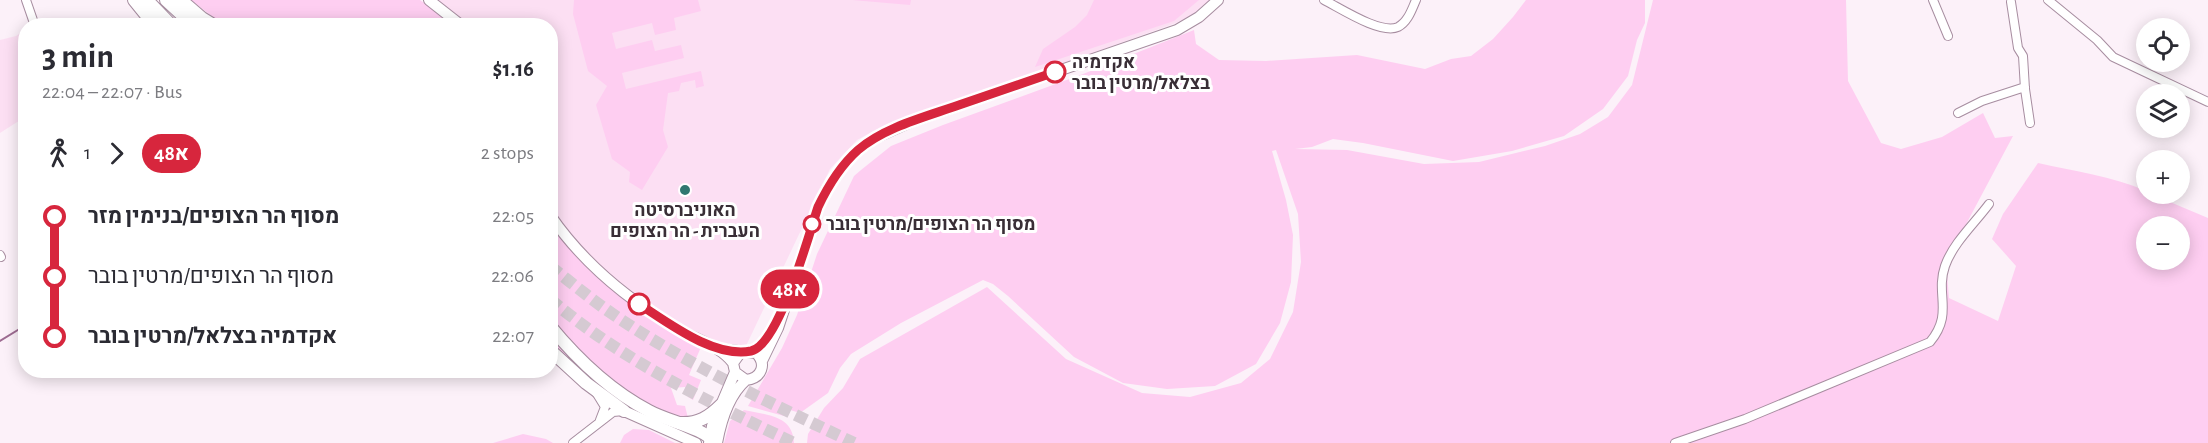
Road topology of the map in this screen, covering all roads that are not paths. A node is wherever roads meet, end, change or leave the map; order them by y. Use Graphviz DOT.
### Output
graph roads {
  1 [pos="26,0"];
  2 [pos="135,0"];
  3 [pos="147,0"];
  4 [pos="166,0"];
  5 [pos="180,0"];
  6 [pos="429,0"];
  7 [pos="1218,0"];
  8 [pos="1324,0"];
  9 [pos="1416,0"];
  10 [pos="1933,0"];
  11 [pos="2048,0"];
  12 [pos="2012,1"];
  13 [pos="32,18"];
  14 [pos="148,18"];
  15 [pos="164,18"];
  16 [pos="185,18"];
  17 [pos="202,18"];
  18 [pos="452,18"];
  19 [pos="1948,36"];
  20 [pos="2025,87"];
  21 [pos="2208,102"];
  22 [pos="1958,113"];
  23 [pos="2030,123"];
  24 [pos="1989,204"];
  25 [pos="558,225"];
  26 [pos="781,314"];
  27 [pos="558,335"];
  28 [pos="711,346"];
  29 [pos="746,351"];
  30 [pos="558,357"];
  31 [pos="762,361"];
  32 [pos="734,367"];
  33 [pos="746,380"];
  34 [pos="593,389"];
  35 [pos="721,405"];
  36 [pos="624,411"];
  37 [pos="674,423"];
  38 [pos="597,425"];
  39 [pos="687,441"];
  40 [pos="713,441"];
  41 [pos="573,443"];
  42 [pos="696,443"];
  43 [pos="1675,443"];
  1 -- 13 [label="street"];
  2 -- 14 [label="main road"];
  3 -- 15 [label="main road"];
  4 -- 16 [label="main road"];
  5 -- 17 [label="main road"];
  6 -- 18 [label="street"];
  7 -- 26 [label="street"];
  8 -- 9 [label="street"];
  10 -- 19 [label="street"];
  11 -- 21 [label="street"];
  12 -- 20 [label="street"];
  20 -- 22 [label="street"];
  20 -- 23 [label="street"];
  24 -- 43 [label="street"];
  25 -- 28 [label="street"];
  26 -- 29 [label="street"];
  26 -- 31 [label="street"];
  27 -- 37 [label="main road"];
  28 -- 29 [label="street"];
  28 -- 32 [label="street"];
  29 -- 31 [label="street"];
  29 -- 32 [label="street"];
  30 -- 34 [label="main road"];
  31 -- 33 [label="street"];
  32 -- 33 [label="street"];
  32 -- 35 [label="street"];
  33 -- 40 [label="street"];
  34 -- 36 [label="main road"];
  34 -- 38 [label="street"];
  35 -- 37 [label="main road"];
  35 -- 40 [label="street"];
  36 -- 38 [label="street"];
  36 -- 39 [label="street"];
  37 -- 40 [label="main road"];
  38 -- 41 [label="street"];
  39 -- 42 [label="street"];
}
